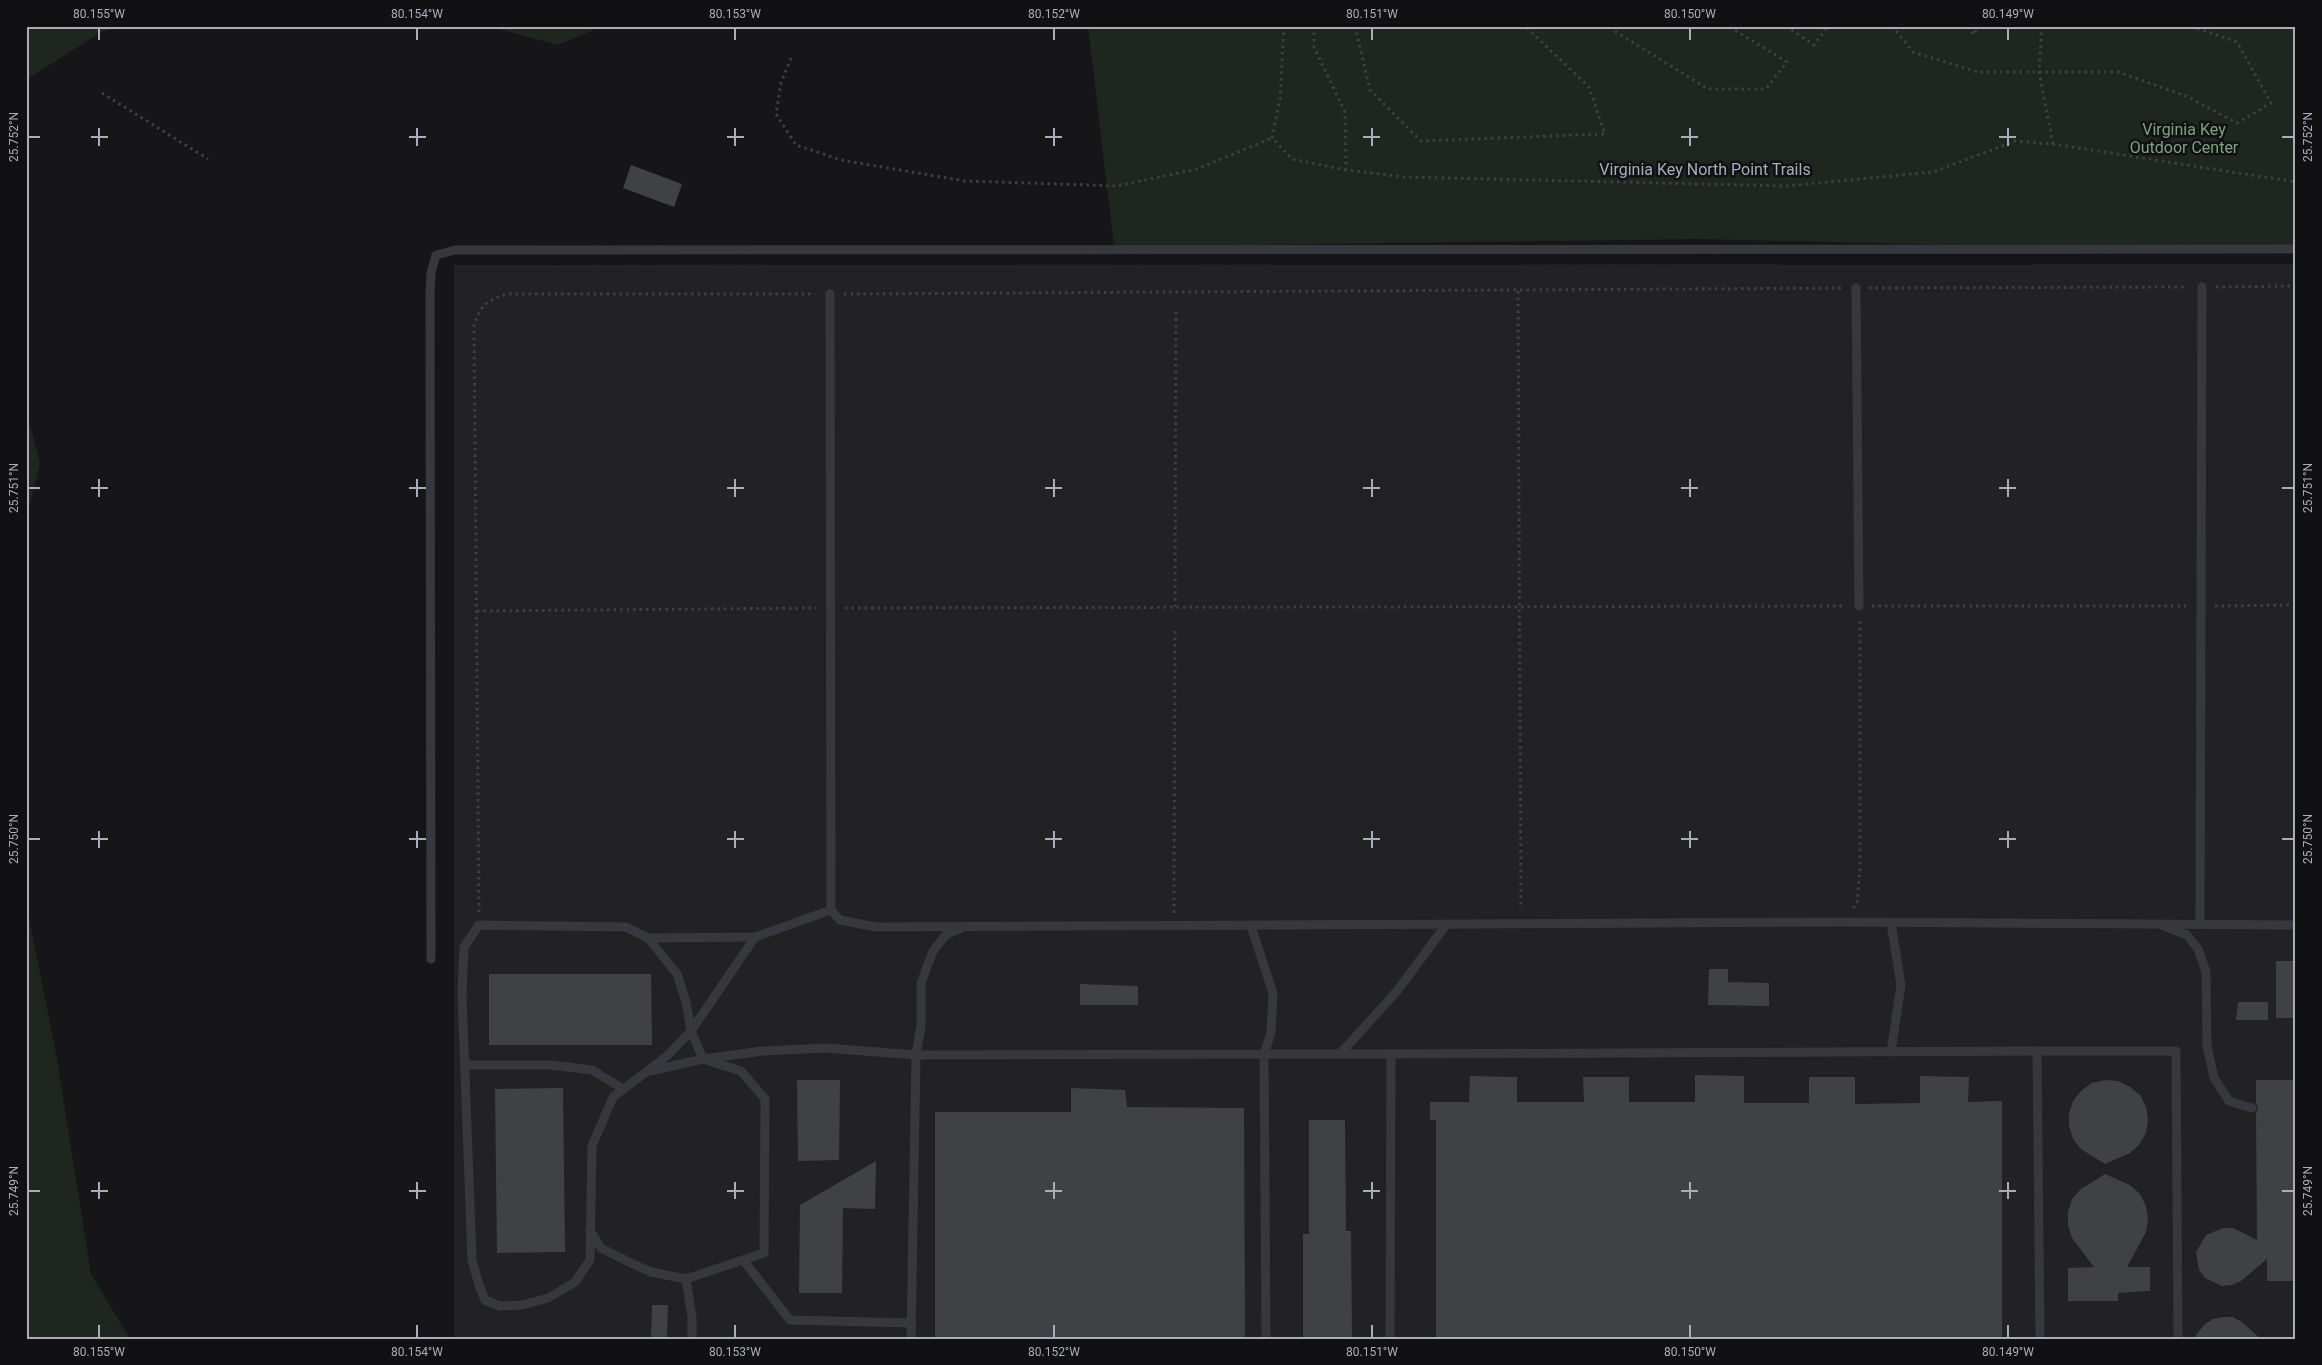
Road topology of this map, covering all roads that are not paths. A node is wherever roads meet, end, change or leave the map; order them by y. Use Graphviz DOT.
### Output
graph roads {
  1 [pos="2296,249"];
  2 [pos="2202,287"];
  3 [pos="1856,288"];
  4 [pos="830,294"];
  5 [pos="1860,606"];
  6 [pos="831,910"];
  7 [pos="1891,923"];
  8 [pos="2157,924"];
  9 [pos="2200,924"];
  10 [pos="2296,924"];
  11 [pos="1446,925"];
  12 [pos="966,926"];
  13 [pos="1251,926"];
  14 [pos="648,938"];
  15 [pos="755,938"];
  16 [pos="431,959"];
  17 [pos="691,1031"];
  18 [pos="2037,1051"];
  19 [pos="1891,1052"];
  20 [pos="1264,1054"];
  21 [pos="1340,1054"];
  22 [pos="1391,1054"];
  23 [pos="916,1055"];
  24 [pos="703,1059"];
  25 [pos="465,1065"];
  26 [pos="646,1072"];
  27 [pos="623,1089"];
  28 [pos="2252,1108"];
  29 [pos="590,1229"];
  30 [pos="743,1260"];
  31 [pos="686,1279"];
  32 [pos="912,1323"];
  33 [pos="692,1339"];
  34 [pos="911,1339"];
  35 [pos="1266,1339"];
  36 [pos="1390,1339"];
  37 [pos="2040,1339"];
  38 [pos="2178,1339"];
  1 -- 16 [label="lane"];
  2 -- 9 [label="lane"];
  3 -- 5 [label="lane"];
  4 -- 6 [label="lane"];
  6 -- 12 [label="lane"];
  6 -- 15 [label="lane"];
  7 -- 8 [label="lane"];
  7 -- 11 [label="lane"];
  7 -- 19 [label="lane"];
  8 -- 9 [label="lane"];
  8 -- 28 [label="lane"];
  9 -- 10 [label="lane"];
  11 -- 13 [label="lane"];
  11 -- 21 [label="lane"];
  12 -- 13 [label="lane"];
  12 -- 23 [label="lane"];
  13 -- 20 [label="lane"];
  14 -- 15 [label="lane"];
  14 -- 17 [label="lane"];
  14 -- 25 [label="lane"];
  15 -- 17 [label="lane"];
  17 -- 24 [label="lane"];
  17 -- 26 [label="lane"];
  18 -- 19 [label="lane"];
  18 -- 37 [label="lane"];
  18 -- 38 [label="lane"];
  19 -- 22 [label="lane"];
  20 -- 21 [label="lane"];
  20 -- 23 [label="lane"];
  20 -- 35 [label="lane"];
  21 -- 22 [label="lane"];
  22 -- 36 [label="lane"];
  23 -- 24 [label="lane"];
  23 -- 32 [label="lane"];
  24 -- 26 [label="lane"];
  24 -- 30 [label="lane"];
  25 -- 27 [label="lane"];
  25 -- 29 [label="lane"];
  26 -- 27 [label="lane"];
  27 -- 29 [label="lane"];
  29 -- 31 [label="lane"];
  30 -- 31 [label="lane"];
  30 -- 32 [label="lane"];
  31 -- 33 [label="lane"];
  32 -- 34 [label="lane"];
}
